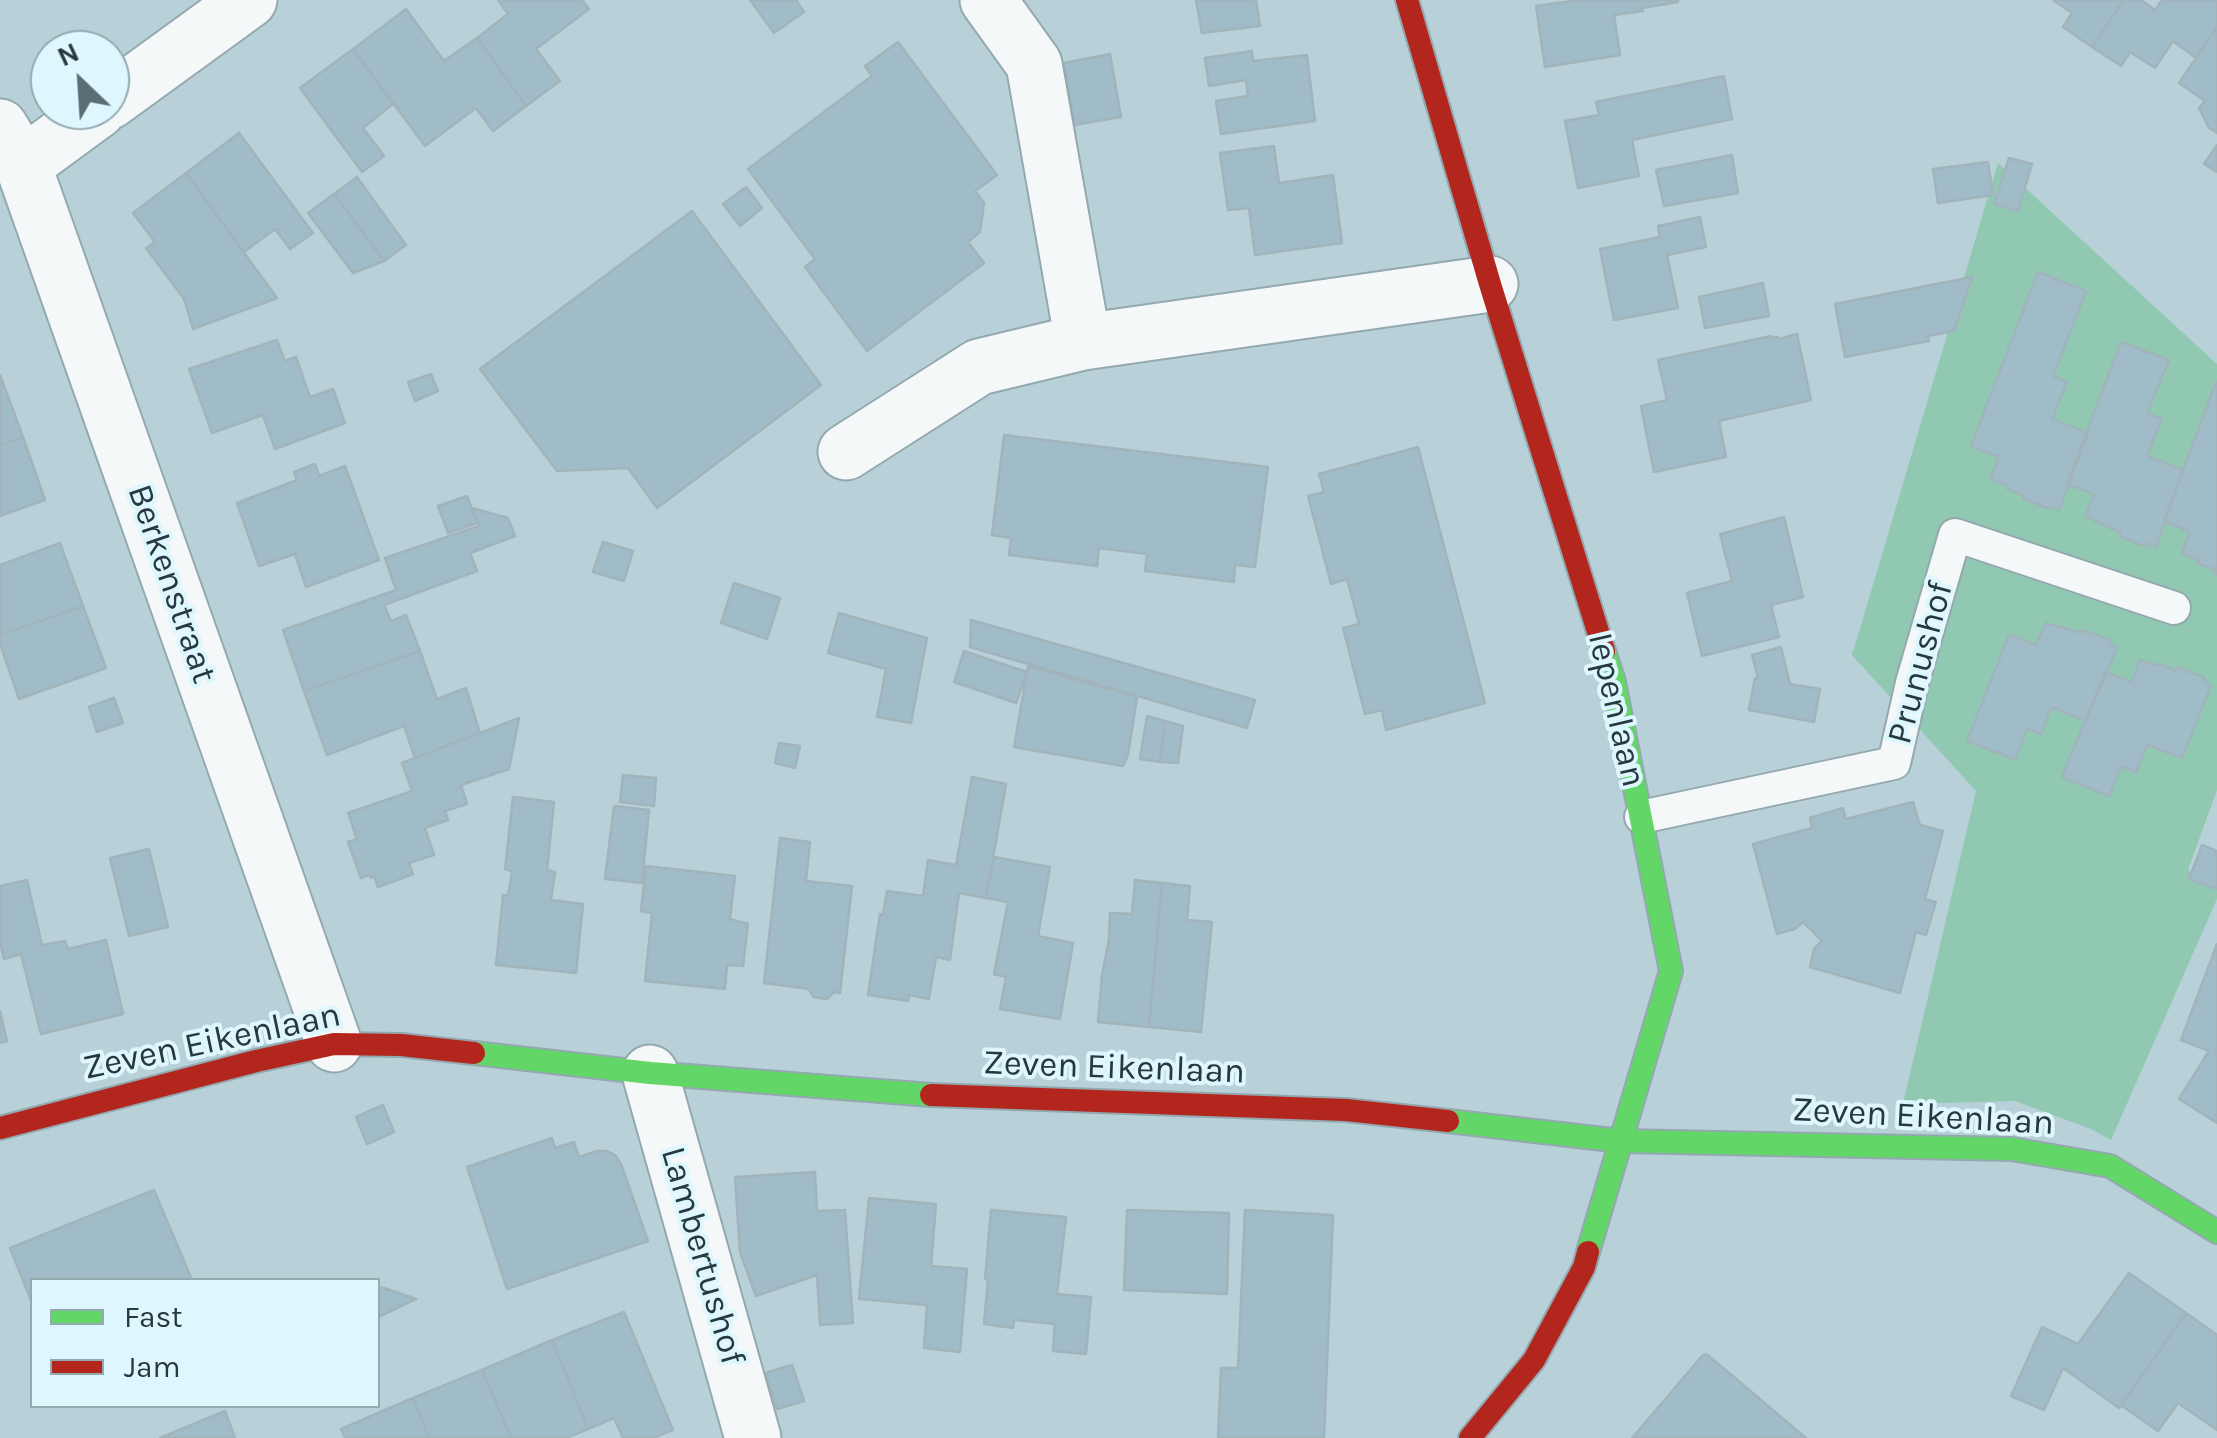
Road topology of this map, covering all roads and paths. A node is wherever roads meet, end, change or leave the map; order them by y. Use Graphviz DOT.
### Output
graph roads {
  1 [pos="248,0"];
  2 [pos="988,0"];
  3 [pos="1408,0"];
  4 [pos="130,86"];
  5 [pos="50,130"];
  6 [pos="11,146"];
  7 [pos="1490,284"];
  8 [pos="1082,342"];
  9 [pos="846,452"];
  10 [pos="2174,608"];
  11 [pos="1640,817"];
  12 [pos="334,1044"];
  13 [pos="650,1073"];
  14 [pos="0,1128"];
  15 [pos="1621,1141"];
  16 [pos="2217,1232"];
  17 [pos="753,1438"];
  18 [pos="1470,1438"];
  1 -- 4 [label="street"];
  2 -- 8 [label="street"];
  3 -- 7 [label="street, Iepenlaan"];
  5 -- 6 [label="street"];
  6 -- 12 [label="street, Berkenstraat"];
  7 -- 8 [label="street"];
  7 -- 11 [label="street, Iepenlaan"];
  8 -- 9 [label="street"];
  10 -- 11 [label="lane, Prunushof"];
  11 -- 15 [label="street, Iepenlaan"];
  12 -- 13 [label="street, Zeven Eikenlaan"];
  12 -- 14 [label="street, Zeven Eikenlaan"];
  13 -- 15 [label="street, Zeven Eikenlaan"];
  13 -- 17 [label="street, Lambertushof"];
  15 -- 16 [label="street, Zeven Eikenlaan"];
  15 -- 18 [label="street, Iepenlaan"];
}
